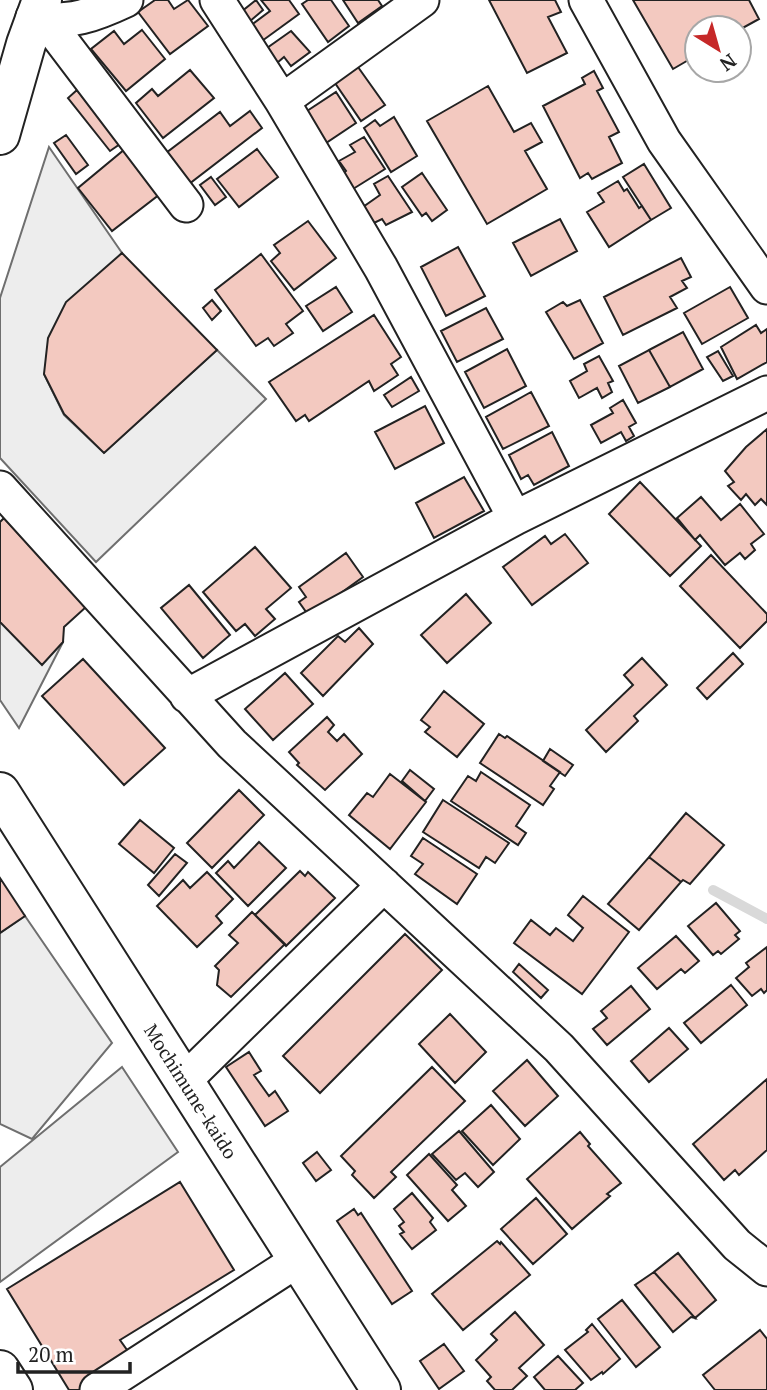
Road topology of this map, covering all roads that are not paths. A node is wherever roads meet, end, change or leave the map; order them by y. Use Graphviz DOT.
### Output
graph roads {
  1 [pos="126,0"];
  2 [pos="217,0"];
  3 [pos="422,0"];
  4 [pos="586,0"];
  5 [pos="33,7"];
  6 [pos="22,58"];
  7 [pos="282,101"];
  8 [pos="0,118"];
  9 [pos="0,135"];
  10 [pos="186,205"];
  11 [pos="767,287"];
  12 [pos="767,393"];
  13 [pos="0,488"];
  14 [pos="515,518"];
  15 [pos="187,696"];
  16 [pos="0,792"];
  17 [pos="384,885"];
  18 [pos="184,1081"];
  19 [pos="298,1260"];
  20 [pos="767,1269"];
  21 [pos="0,1370"];
  22 [pos="13,1390"];
  23 [pos="97,1390"];
  24 [pos="381,1390"];
  1 -- 5 [label="street"];
  2 -- 7 [label="street"];
  3 -- 7 [label="street"];
  4 -- 11 [label="street"];
  5 -- 6 [label="street"];
  5 -- 10 [label="street"];
  6 -- 8 [label="street"];
  6 -- 9 [label="street"];
  7 -- 14 [label="street"];
  12 -- 14 [label="street"];
  13 -- 15 [label="street"];
  14 -- 15 [label="street"];
  15 -- 17 [label="street"];
  16 -- 18 [label="street, Mochimune-kaido"];
  17 -- 18 [label="street"];
  17 -- 20 [label="street"];
  18 -- 19 [label="street, Mochimune-kaido"];
  19 -- 23 [label="street"];
  19 -- 24 [label="street, Mochimune-kaido"];
  21 -- 22 [label="street"];
}
